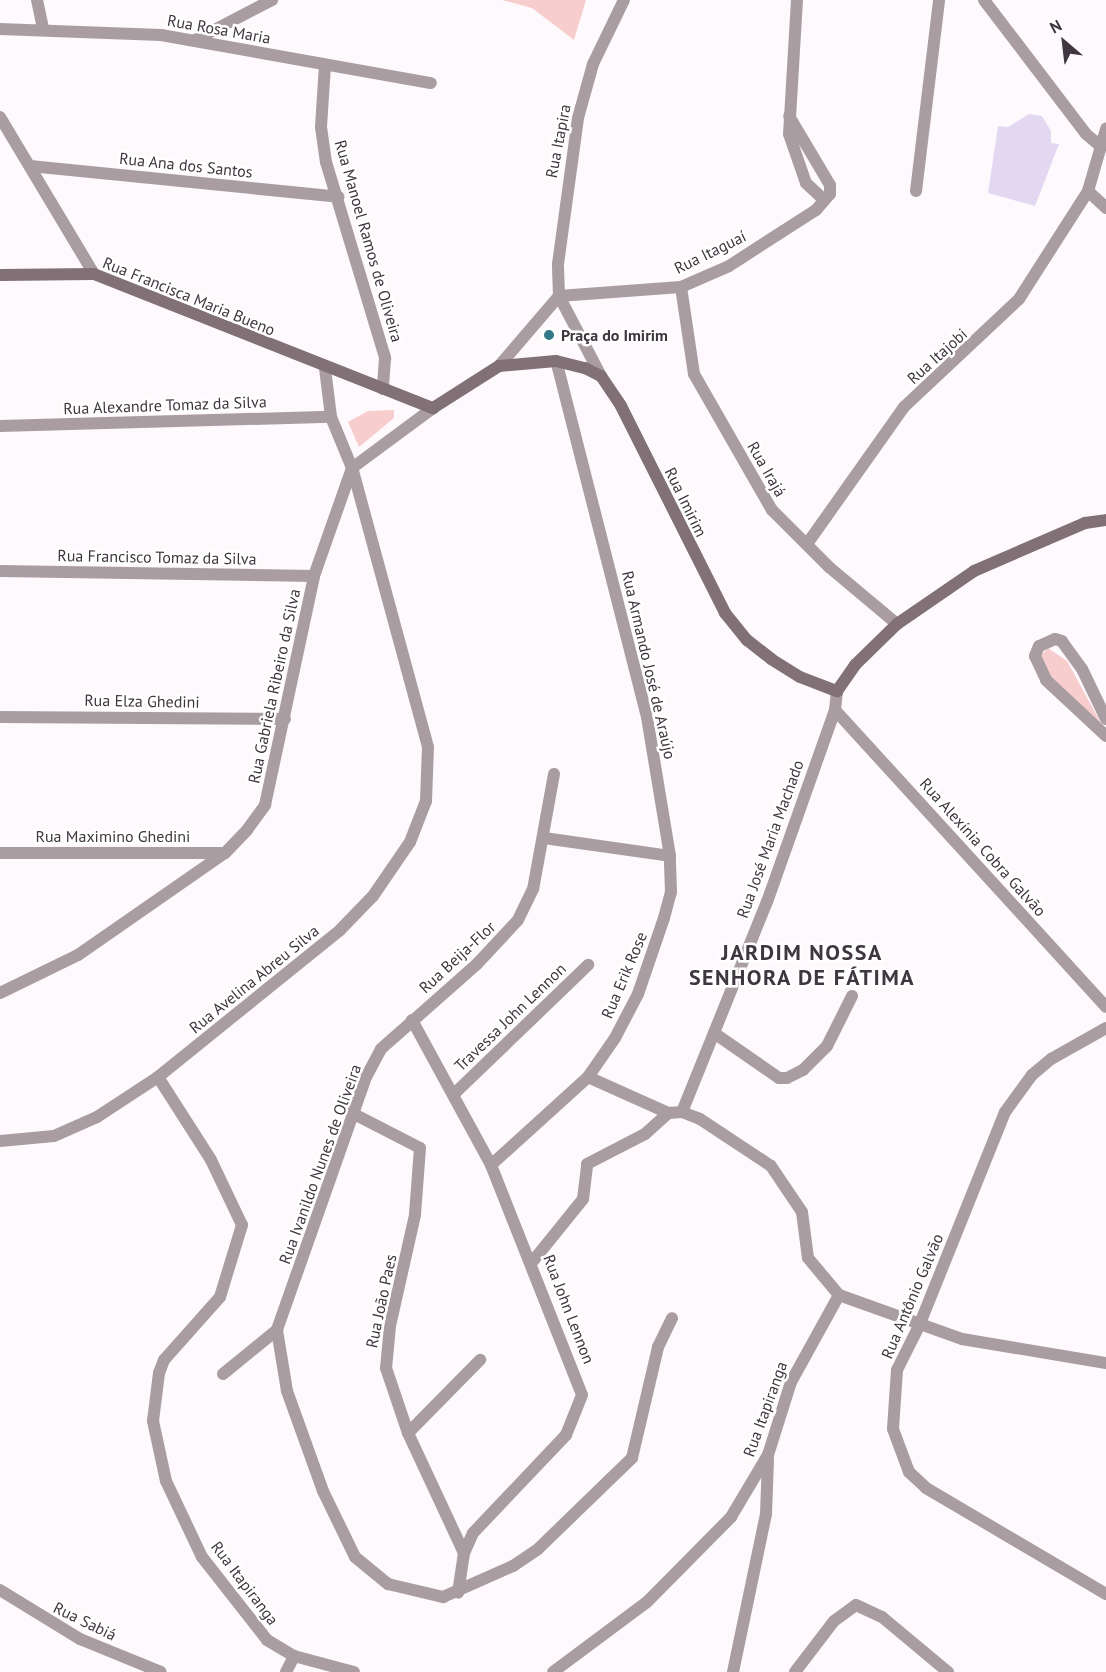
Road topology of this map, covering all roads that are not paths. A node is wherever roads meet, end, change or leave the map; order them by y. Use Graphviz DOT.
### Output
graph roads {
  1 [pos="37,0"];
  2 [pos="272,0"];
  3 [pos="624,0"];
  4 [pos="797,0"];
  5 [pos="939,0"];
  6 [pos="984,0"];
  7 [pos="0,29"];
  8 [pos="43,29"];
  9 [pos="195,40"];
  10 [pos="325,65"];
  11 [pos="431,83"];
  12 [pos="789,116"];
  13 [pos="0,117"];
  14 [pos="1106,129"];
  15 [pos="1099,145"];
  16 [pos="30,166"];
  17 [pos="916,191"];
  18 [pos="1088,191"];
  19 [pos="338,197"];
  20 [pos="824,200"];
  21 [pos="1106,208"];
  22 [pos="94,274"];
  23 [pos="0,275"];
  24 [pos="681,287"];
  25 [pos="559,296"];
  26 [pos="556,361"];
  27 [pos="499,366"];
  28 [pos="325,368"];
  29 [pos="601,376"];
  30 [pos="383,389"];
  31 [pos="433,408"];
  32 [pos="331,417"];
  33 [pos="0,426"];
  34 [pos="352,468"];
  35 [pos="1106,520"];
  36 [pos="807,544"];
  37 [pos="0,571"];
  38 [pos="314,576"];
  39 [pos="897,624"];
  40 [pos="837,691"];
  41 [pos="835,710"];
  42 [pos="0,717"];
  43 [pos="285,719"];
  44 [pos="1106,719"];
  45 [pos="1106,736"];
  46 [pos="554,774"];
  47 [pos="544,838"];
  48 [pos="0,853"];
  49 [pos="225,853"];
  50 [pos="670,856"];
  51 [pos="588,965"];
  52 [pos="0,993"];
  53 [pos="852,996"];
  54 [pos="1106,1007"];
  55 [pos="412,1020"];
  56 [pos="1106,1028"];
  57 [pos="714,1033"];
  58 [pos="158,1077"];
  59 [pos="588,1077"];
  60 [pos="455,1093"];
  61 [pos="682,1112"];
  62 [pos="352,1113"];
  63 [pos="668,1113"];
  64 [pos="0,1141"];
  65 [pos="491,1165"];
  66 [pos="533,1261"];
  67 [pos="839,1294"];
  68 [pos="672,1318"];
  69 [pos="920,1326"];
  70 [pos="277,1330"];
  71 [pos="480,1360"];
  72 [pos="1105,1360"];
  73 [pos="223,1374"];
  74 [pos="408,1433"];
  75 [pos="768,1455"];
  76 [pos="464,1553"];
  77 [pos="0,1590"];
  78 [pos="458,1593"];
  79 [pos="1106,1594"];
  80 [pos="294,1656"];
  81 [pos="160,1672"];
  82 [pos="286,1672"];
  83 [pos="354,1672"];
  84 [pos="553,1672"];
  85 [pos="733,1672"];
  86 [pos="795,1672"];
  87 [pos="948,1672"];
  1 -- 8 [label="street"];
  2 -- 9 [label="street"];
  3 -- 25 [label="street, Rua Itapira"];
  4 -- 12 [label="street"];
  5 -- 17 [label="street"];
  6 -- 15 [label="street"];
  7 -- 8 [label="street, Rua Rosa Maria"];
  8 -- 9 [label="street, Rua Rosa Maria"];
  9 -- 10 [label="street, Rua Rosa Maria"];
  10 -- 11 [label="street, Rua Rosa Maria"];
  10 -- 19 [label="street, Rua Manoel Ramos de Oliveira"];
  12 -- 20 [label="street"];
  12 -- 20 [label="street"];
  13 -- 16 [label="street"];
  14 -- 15 [label="street, Rua Itajobi"];
  15 -- 18 [label="street, Rua Itajobi"];
  16 -- 19 [label="street, Rua Ana dos Santos"];
  16 -- 22 [label="street"];
  18 -- 21 [label="street"];
  18 -- 36 [label="street, Rua Itajobi"];
  19 -- 30 [label="street, Rua Manoel Ramos de Oliveira"];
  20 -- 24 [label="street, Rua Itaguaí"];
  22 -- 23 [label="street, Rua Francisca Maria Bueno"];
  22 -- 28 [label="street, Rua Francisca Maria Bueno"];
  24 -- 25 [label="street, Rua Itaguaí"];
  24 -- 36 [label="street, Rua Irajá"];
  25 -- 27 [label="street"];
  25 -- 29 [label="street, Rua Itapira"];
  26 -- 27 [label="street"];
  26 -- 29 [label="street"];
  26 -- 50 [label="street, Rua Armando José de Araújo"];
  27 -- 31 [label="street"];
  28 -- 30 [label="street, Rua Francisca Maria Bueno"];
  28 -- 32 [label="street, Rua Avelina Abreu Silva"];
  29 -- 40 [label="street, Rua Imirim"];
  30 -- 31 [label="street, Rua Francisca Maria Bueno"];
  31 -- 34 [label="street"];
  32 -- 33 [label="street, Rua Alexandre Tomaz da Silva"];
  32 -- 34 [label="street, Rua Avelina Abreu Silva"];
  34 -- 38 [label="street, Rua Gabriela Ribeiro da Silva"];
  34 -- 58 [label="street, Rua Avelina Abreu Silva"];
  35 -- 39 [label="street"];
  36 -- 39 [label="street, Rua Irajá"];
  37 -- 38 [label="street, Rua Francisco Tomaz da Silva"];
  38 -- 43 [label="street, Rua Gabriela Ribeiro da Silva"];
  39 -- 40 [label="street"];
  40 -- 41 [label="street"];
  41 -- 54 [label="street, Rua Alexínia Cobra Galvão"];
  41 -- 57 [label="street, Rua José Maria Machado"];
  42 -- 43 [label="street, Rua Elza Ghedini"];
  43 -- 49 [label="street, Rua Gabriela Ribeiro da Silva"];
  44 -- 45 [label="street"];
  46 -- 47 [label="street, Rua Beija-Flor"];
  47 -- 50 [label="street"];
  47 -- 55 [label="street, Rua Beija-Flor"];
  48 -- 49 [label="street, Rua Maximino Ghedini"];
  49 -- 52 [label="street, Rua Gabriela Ribeiro da Silva"];
  50 -- 59 [label="street, Rua Erik Rose"];
  51 -- 60 [label="street, Travessa John Lennon"];
  53 -- 57 [label="street"];
  55 -- 60 [label="street, Rua John Lennon"];
  55 -- 62 [label="street, Rua Ivanildo Nunes de Oliveira"];
  56 -- 69 [label="street, Rua Antônio Galvão"];
  57 -- 61 [label="street, Rua José Maria Machado"];
  58 -- 64 [label="street, Rua Avelina Abreu Silva"];
  58 -- 80 [label="street, Rua Itapiranga"];
  59 -- 63 [label="street"];
  59 -- 65 [label="street, Rua Erik Rose"];
  60 -- 65 [label="street, Rua John Lennon"];
  61 -- 63 [label="street"];
  61 -- 67 [label="street"];
  62 -- 70 [label="street, Rua Ivanildo Nunes de Oliveira"];
  62 -- 74 [label="street, Rua João Paes"];
  63 -- 66 [label="street"];
  65 -- 66 [label="street, Rua John Lennon"];
  66 -- 76 [label="street, Rua John Lennon"];
  67 -- 69 [label="street"];
  67 -- 75 [label="street, Rua Itapiranga"];
  68 -- 78 [label="street"];
  69 -- 72 [label="street"];
  69 -- 79 [label="street, Rua Antônio Galvão"];
  70 -- 73 [label="street"];
  70 -- 78 [label="street"];
  71 -- 74 [label="street"];
  74 -- 76 [label="street, Rua João Paes"];
  75 -- 84 [label="street, Rua Itapiranga"];
  75 -- 85 [label="street"];
  76 -- 78 [label="street, Rua John Lennon"];
  77 -- 81 [label="street, Rua Sabiá"];
  80 -- 82 [label="street"];
  80 -- 83 [label="street, Rua Itapiranga"];
  86 -- 87 [label="street"];
}
